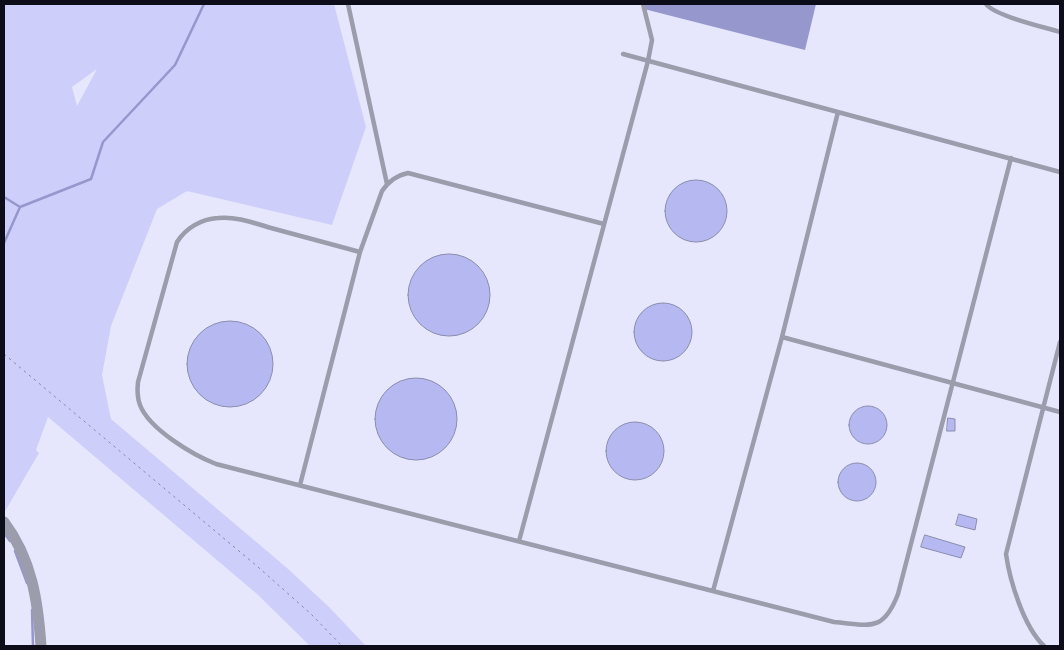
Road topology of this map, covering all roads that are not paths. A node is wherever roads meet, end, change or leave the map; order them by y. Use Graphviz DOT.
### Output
graph roads {
  1 [pos="348,4"];
  2 [pos="643,4"];
  3 [pos="986,4"];
  4 [pos="1060,32"];
  5 [pos="623,54"];
  6 [pos="648,61"];
  7 [pos="838,112"];
  8 [pos="1011,158"];
  9 [pos="1060,172"];
  10 [pos="387,184"];
  11 [pos="604,224"];
  12 [pos="360,252"];
  13 [pos="782,337"];
  14 [pos="1060,342"];
  15 [pos="952,383"];
  16 [pos="1043,408"];
  17 [pos="1060,412"];
  18 [pos="300,486"];
  19 [pos="4,522"];
  20 [pos="519,541"];
  21 [pos="713,591"];
  22 [pos="41,646"];
  23 [pos="1044,646"];
  1 -- 10 [label="lane"];
  2 -- 6 [label="lane"];
  3 -- 4 [label="lane"];
  5 -- 6 [label="lane"];
  6 -- 7 [label="lane"];
  6 -- 11 [label="lane"];
  7 -- 8 [label="lane"];
  7 -- 13 [label="lane"];
  8 -- 9 [label="lane"];
  8 -- 15 [label="lane"];
  10 -- 11 [label="lane"];
  10 -- 12 [label="lane"];
  11 -- 20 [label="lane"];
  12 -- 18 [label="lane"];
  12 -- 18 [label="lane"];
  13 -- 15 [label="lane"];
  13 -- 21 [label="lane"];
  14 -- 16 [label="lane"];
  15 -- 16 [label="lane"];
  15 -- 21 [label="lane"];
  16 -- 17 [label="lane"];
  16 -- 23 [label="lane"];
  18 -- 20 [label="lane"];
  19 -- 22 [label="street"];
  20 -- 21 [label="lane"];
}
